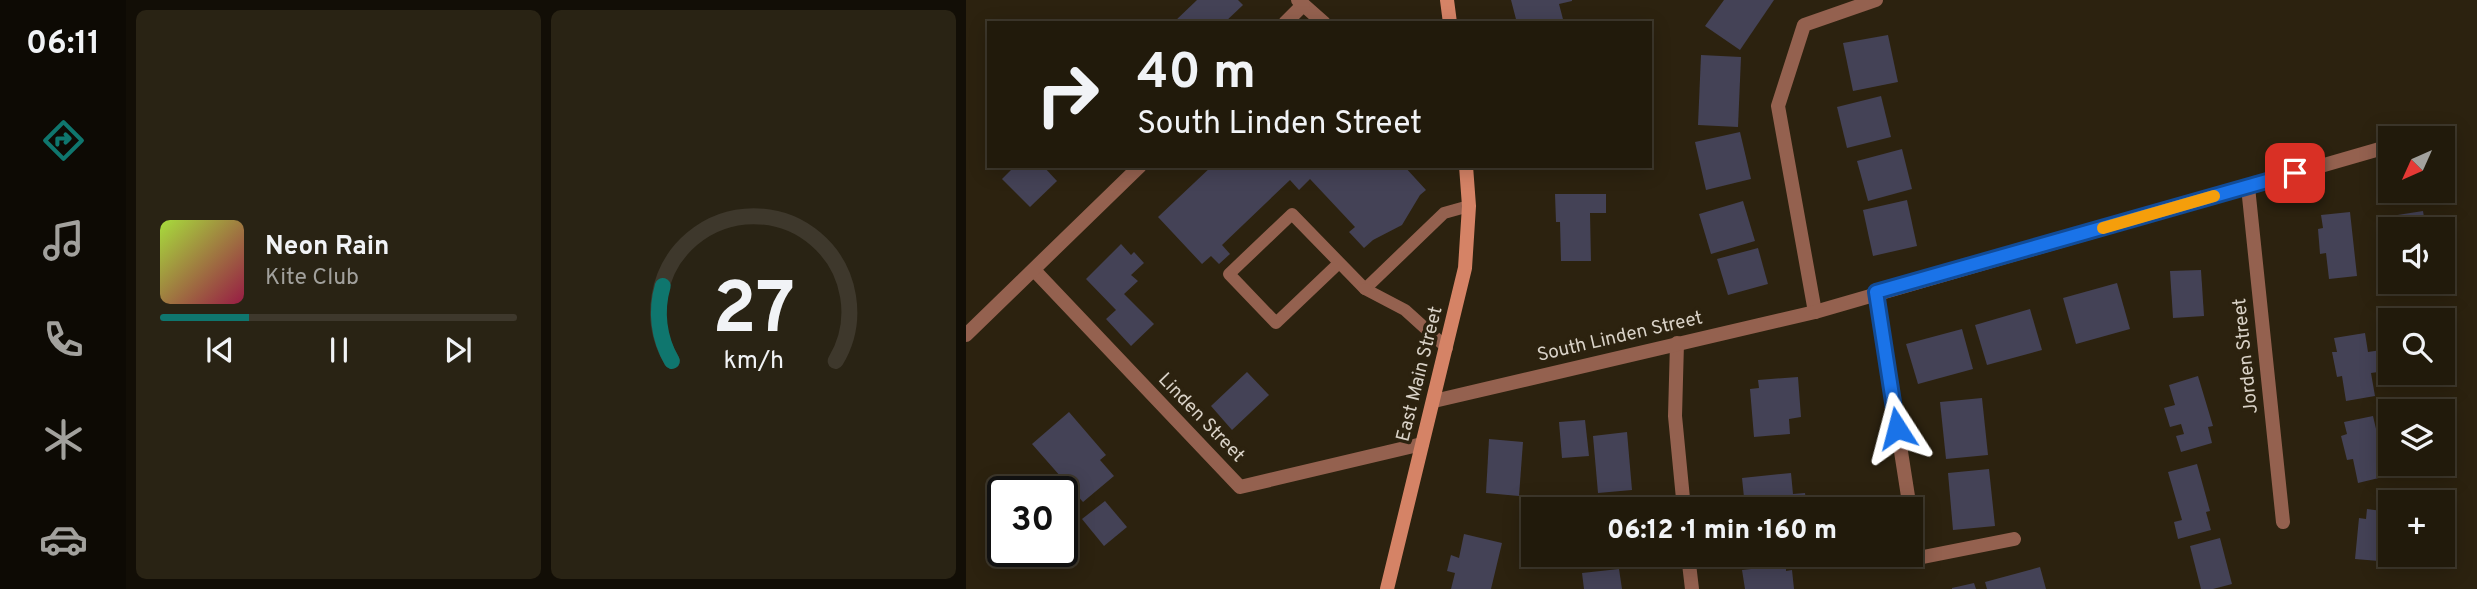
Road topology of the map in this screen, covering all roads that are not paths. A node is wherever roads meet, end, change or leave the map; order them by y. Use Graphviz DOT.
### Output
graph roads {
  1 [pos="1447,0"];
  2 [pos="1876,0"];
  3 [pos="1300,3"];
  4 [pos="1286,21"];
  5 [pos="1322,21"];
  6 [pos="1450,21"];
  7 [pos="2378,149"];
  8 [pos="1138,168"];
  9 [pos="1466,168"];
  10 [pos="2248,187"];
  11 [pos="1469,206"];
  12 [pos="1339,262"];
  13 [pos="1034,270"];
  14 [pos="1365,289"];
  15 [pos="1876,292"];
  16 [pos="1815,312"];
  17 [pos="966,335"];
  18 [pos="1677,342"];
  19 [pos="1447,348"];
  20 [pos="1434,401"];
  21 [pos="1422,444"];
  22 [pos="1683,497"];
  23 [pos="1908,497"];
  24 [pos="2283,522"];
  25 [pos="2014,539"];
  26 [pos="1923,557"];
  27 [pos="1689,567"];
  28 [pos="1387,589"];
  29 [pos="1692,589"];
  1 -- 6 [label="street"];
  2 -- 16 [label="street"];
  3 -- 4 [label="street"];
  3 -- 5 [label="street"];
  7 -- 10 [label="street, South Linden Street"];
  8 -- 13 [label="street"];
  9 -- 11 [label="street, East Main Street"];
  10 -- 15 [label="street, South Linden Street"];
  10 -- 24 [label="street, Jorden Street"];
  11 -- 14 [label="lane"];
  11 -- 19 [label="street, East Main Street"];
  12 -- 12 [label="lane"];
  12 -- 14 [label="lane"];
  13 -- 17 [label="street"];
  13 -- 21 [label="street, Linden Street"];
  14 -- 19 [label="lane"];
  15 -- 16 [label="street, South Linden Street"];
  15 -- 23 [label="street"];
  16 -- 18 [label="street, South Linden Street"];
  18 -- 20 [label="street, South Linden Street"];
  18 -- 22 [label="street"];
  19 -- 20 [label="street, East Main Street"];
  20 -- 21 [label="street, East Main Street"];
  21 -- 28 [label="street, East Main Street"];
  25 -- 26 [label="street"];
  27 -- 29 [label="street"];
}
